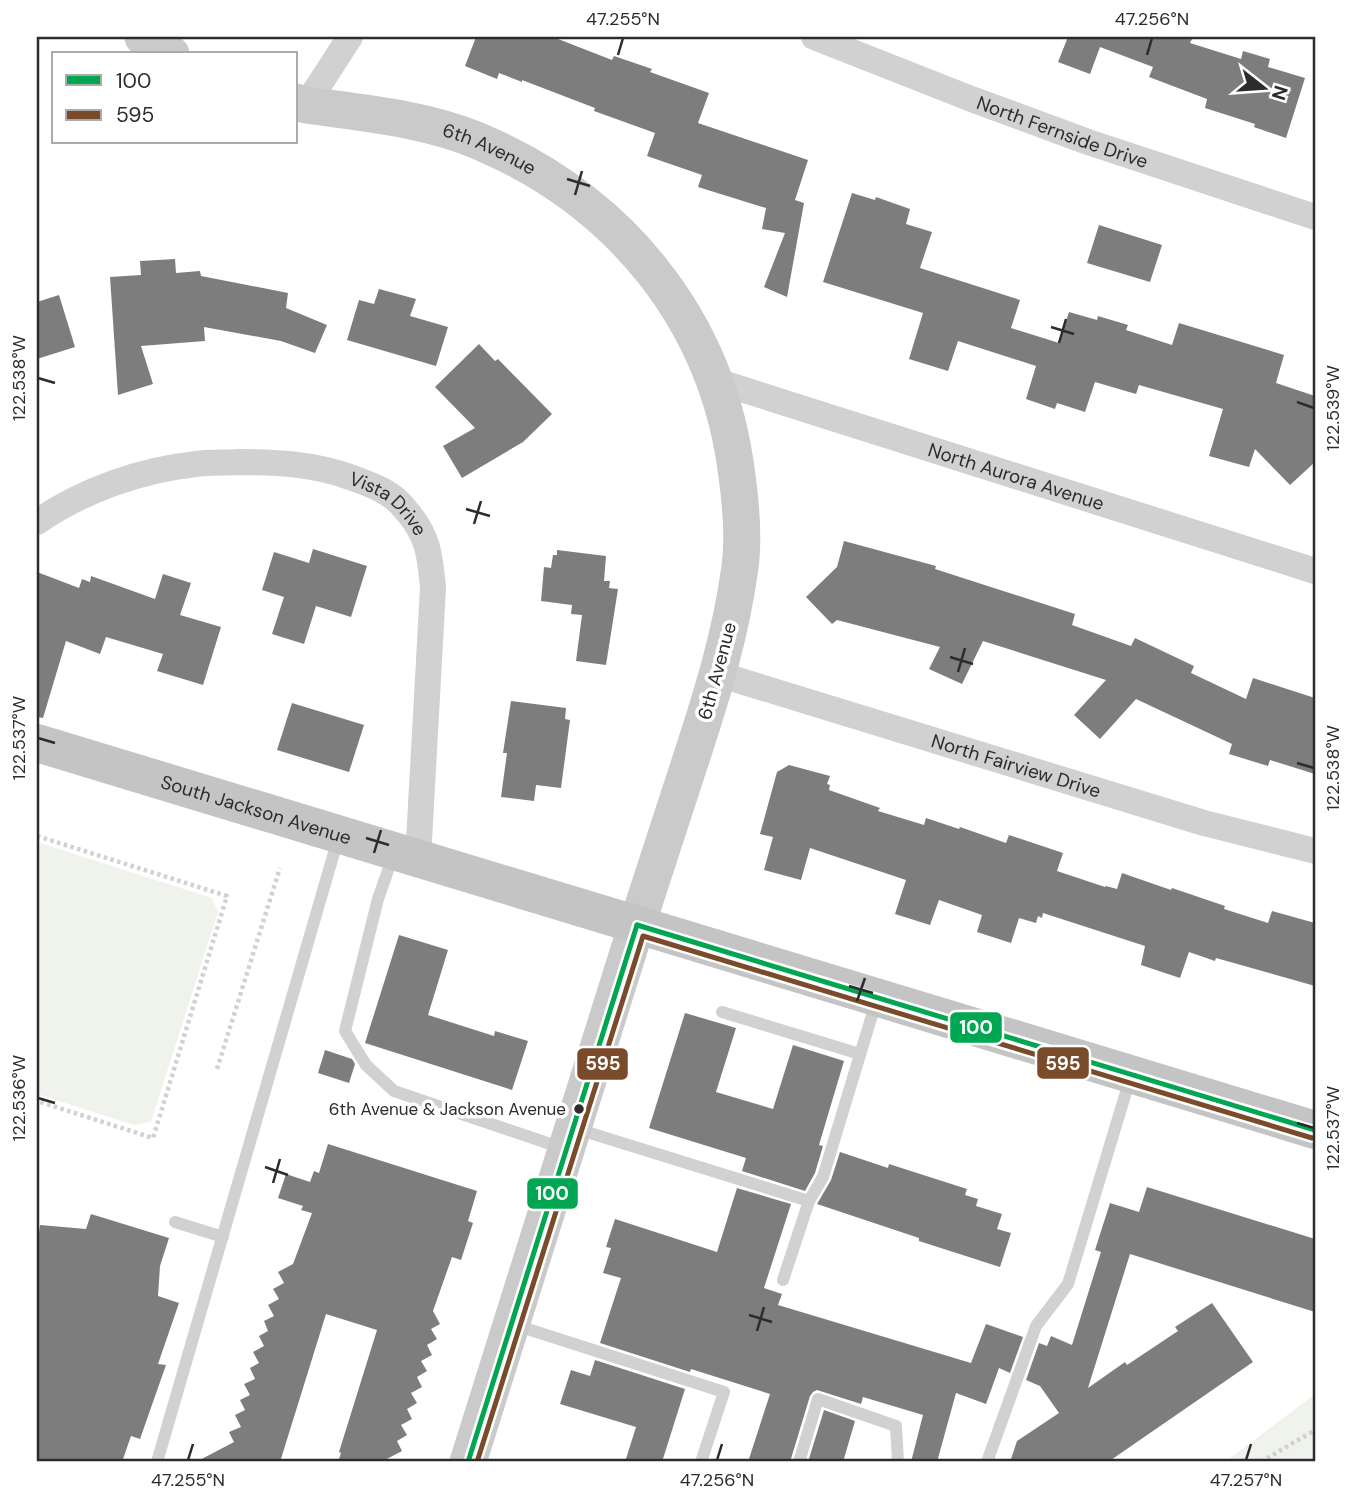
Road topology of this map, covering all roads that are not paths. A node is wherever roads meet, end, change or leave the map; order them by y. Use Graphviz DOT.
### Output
graph roads {
  1 [pos="143,37"];
  2 [pos="350,37"];
  3 [pos="814,37"];
  4 [pos="168,52"];
  5 [pos="301,104"];
  6 [pos="1315,217"];
  7 [pos="716,381"];
  8 [pos="37,522"];
  9 [pos="1315,571"];
  10 [pos="718,674"];
  11 [pos="37,743"];
  12 [pos="340,835"];
  13 [pos="1315,851"];
  14 [pos="406,856"];
  15 [pos="637,925"];
  16 [pos="877,998"];
  17 [pos="722,1012"];
  18 [pos="860,1055"];
  19 [pos="1132,1075"];
  20 [pos="1315,1130"];
  21 [pos="570,1138"];
  22 [pos="809,1201"];
  23 [pos="175,1222"];
  24 [pos="223,1237"];
  25 [pos="783,1279"];
  26 [pos="512,1324"];
  27 [pos="157,1462"];
  28 [pos="468,1462"];
  29 [pos="701,1462"];
  30 [pos="799,1462"];
  31 [pos="898,1462"];
  32 [pos="987,1462"];
  1 -- 4 [label="street"];
  2 -- 5 [label="street"];
  3 -- 6 [label="street, North Fernside Drive"];
  5 -- 7 [label="street, 6th Avenue"];
  7 -- 9 [label="street, North Aurora Avenue"];
  7 -- 10 [label="street, 6th Avenue"];
  8 -- 14 [label="street, Vista Drive"];
  10 -- 13 [label="street, North Fairview Drive"];
  10 -- 15 [label="street, 6th Avenue"];
  11 -- 12 [label="main road, South Jackson Avenue"];
  12 -- 14 [label="main road, South Jackson Avenue"];
  12 -- 24 [label="lane"];
  14 -- 15 [label="main road, South Jackson Avenue"];
  14 -- 21 [label="lane"];
  15 -- 16 [label="main road, South Jackson Avenue"];
  15 -- 21 [label="street, 6th Avenue"];
  16 -- 18 [label="lane"];
  16 -- 19 [label="main road, South Jackson Avenue"];
  17 -- 18 [label="lane"];
  18 -- 22 [label="lane"];
  19 -- 20 [label="main road, South Jackson Avenue"];
  19 -- 32 [label="lane"];
  21 -- 22 [label="lane"];
  21 -- 26 [label="street, 6th Avenue"];
  22 -- 25 [label="lane"];
  23 -- 24 [label="lane"];
  24 -- 27 [label="lane"];
  26 -- 28 [label="street, 6th Avenue"];
  26 -- 29 [label="lane"];
  30 -- 31 [label="lane"];
}
